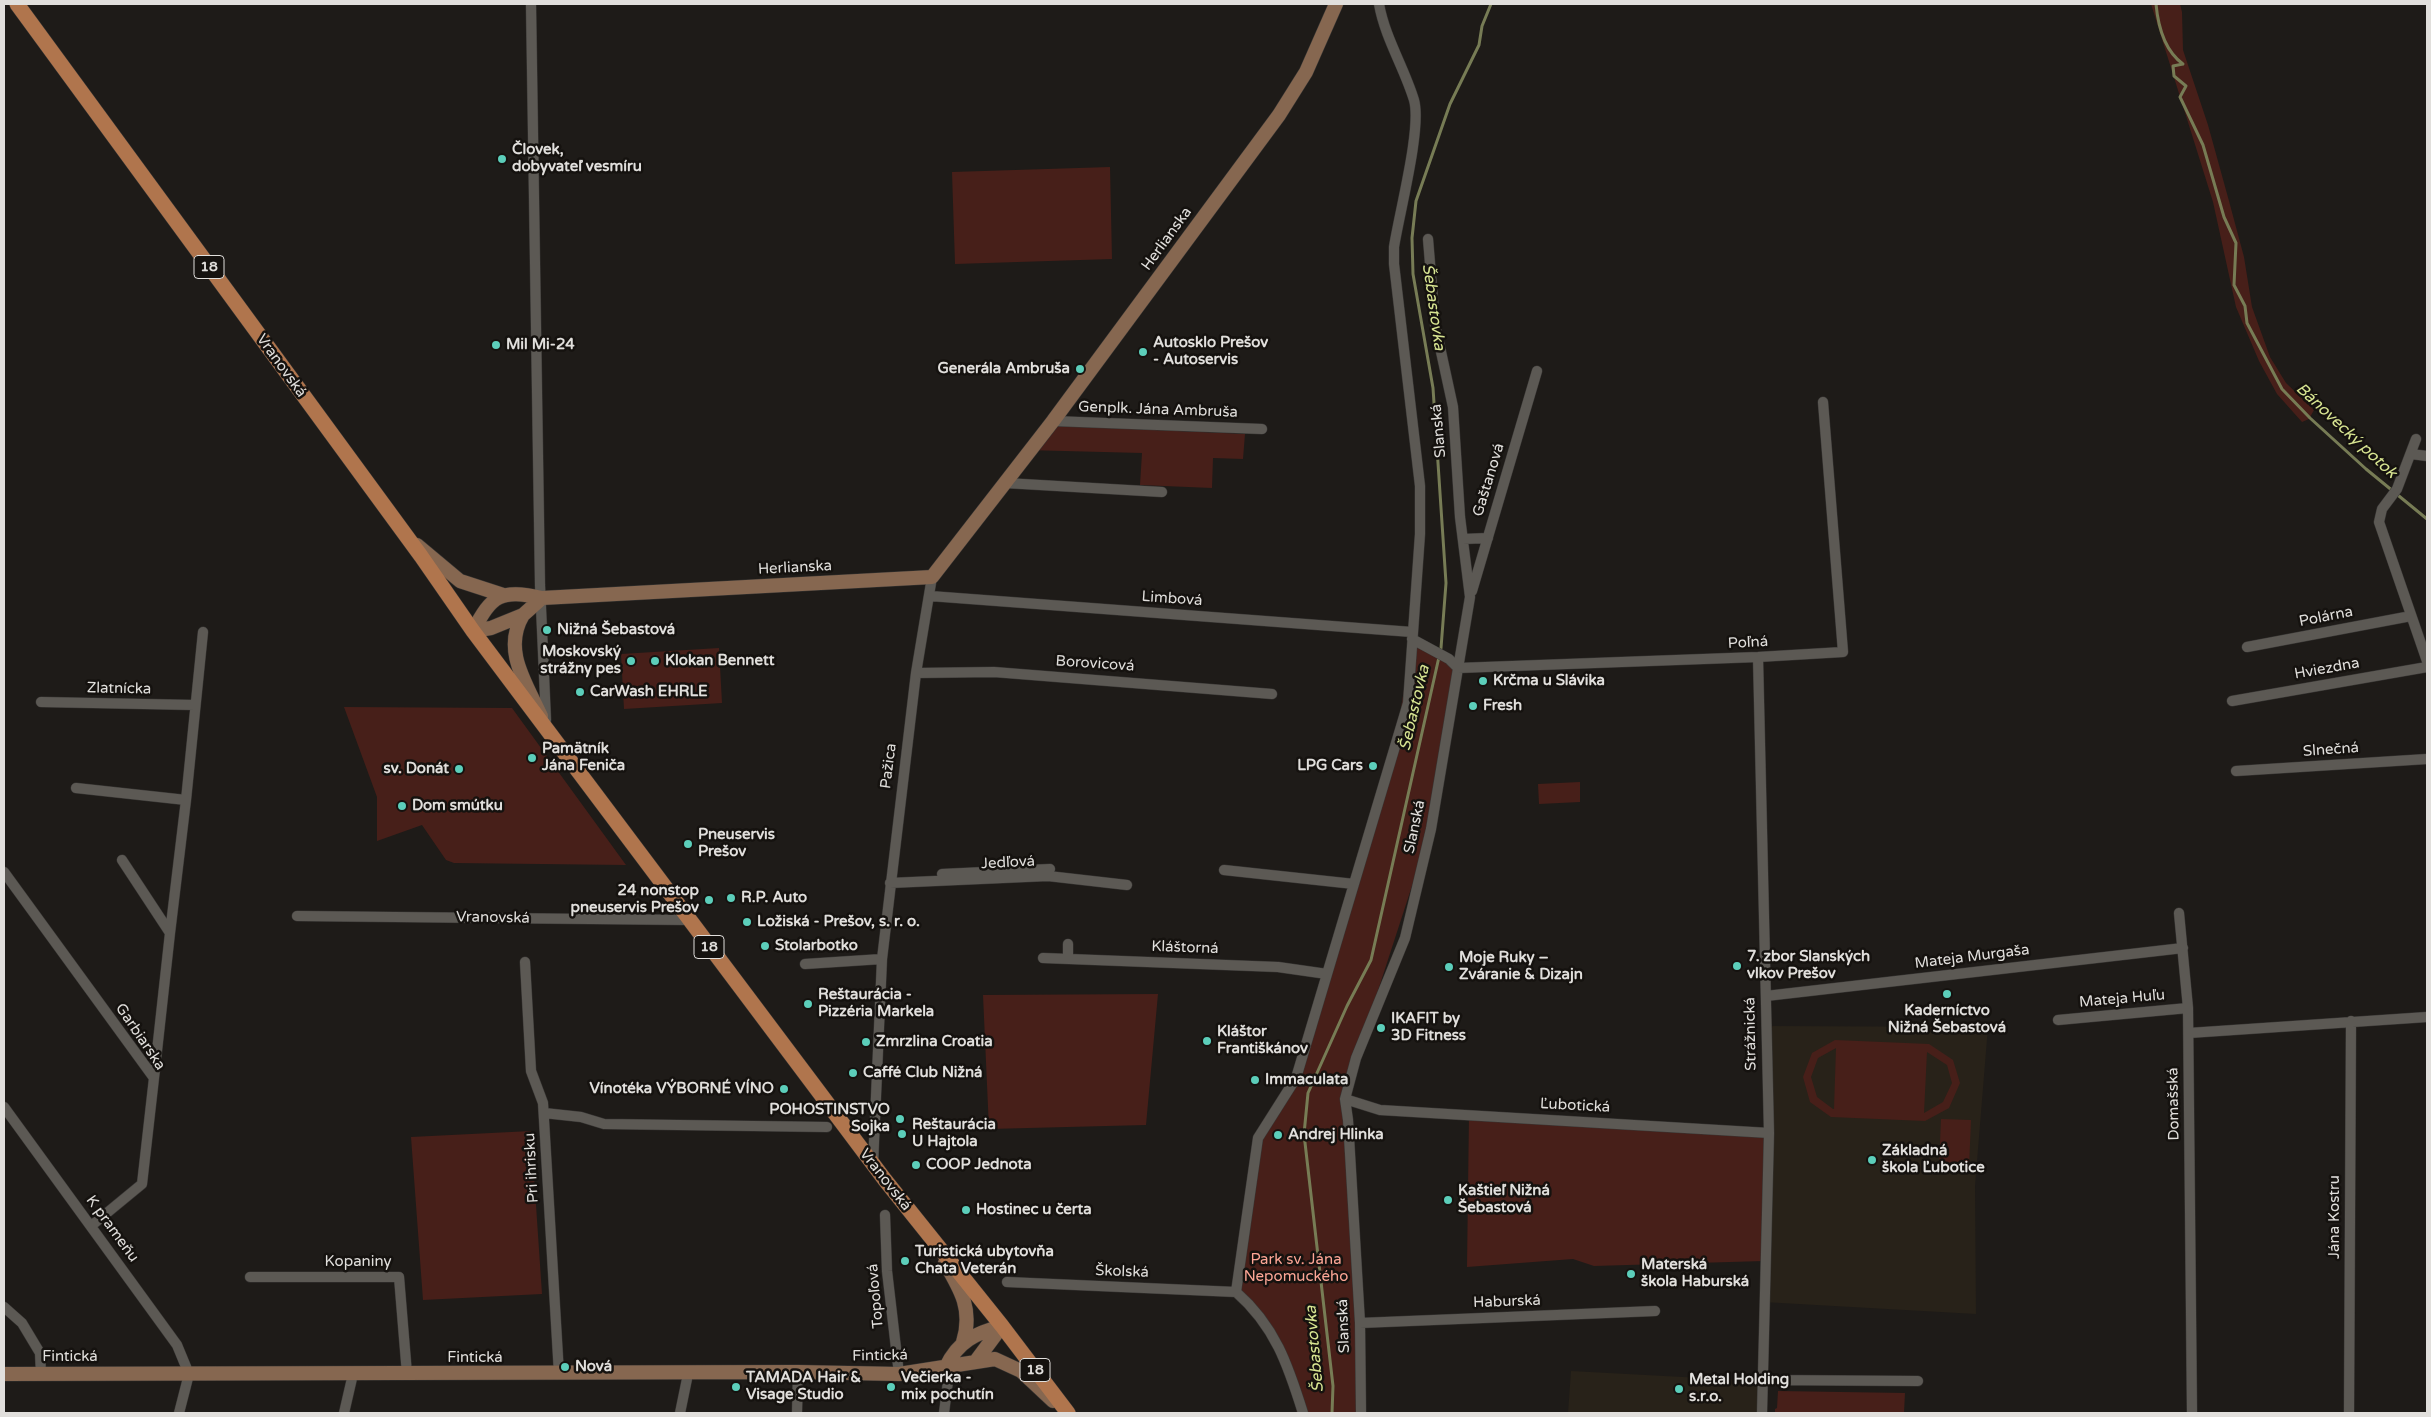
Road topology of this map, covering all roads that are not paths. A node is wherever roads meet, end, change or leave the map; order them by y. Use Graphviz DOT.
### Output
graph roads {
  1 [pos="17,4"];
  2 [pos="530,4"];
  3 [pos="1336,4"];
  4 [pos="1379,4"];
  5 [pos="1428,240"];
  6 [pos="1538,371"];
  7 [pos="1823,402"];
  8 [pos="1053,421"];
  9 [pos="1262,429"];
  10 [pos="2416,439"];
  11 [pos="2411,454"];
  12 [pos="2427,456"];
  13 [pos="1005,483"];
  14 [pos="1162,492"];
  15 [pos="401,530"];
  16 [pos="1488,538"];
  17 [pos="1463,539"];
  18 [pos="932,577"];
  19 [pos="503,595"];
  20 [pos="930,596"];
  21 [pos="1470,597"];
  22 [pos="542,598"];
  23 [pos="523,615"];
  24 [pos="2411,616"];
  25 [pos="473,631"];
  26 [pos="203,632"];
  27 [pos="1412,635"];
  28 [pos="2247,647"];
  29 [pos="1758,658"];
  30 [pos="2427,661"];
  31 [pos="2427,667"];
  32 [pos="1458,668"];
  33 [pos="916,674"];
  34 [pos="1272,694"];
  35 [pos="2232,701"];
  36 [pos="41,702"];
  37 [pos="195,705"];
  38 [pos="546,728"];
  39 [pos="2427,759"];
  40 [pos="2236,771"];
  41 [pos="76,788"];
  42 [pos="186,800"];
  43 [pos="122,860"];
  44 [pos="1050,869"];
  45 [pos="1224,870"];
  46 [pos="4,872"];
  47 [pos="890,880"];
  48 [pos="1354,884"];
  49 [pos="1127,885"];
  50 [pos="2179,913"];
  51 [pos="297,916"];
  52 [pos="689,920"];
  53 [pos="170,933"];
  54 [pos="1068,944"];
  55 [pos="2183,948"];
  56 [pos="1042,958"];
  57 [pos="882,959"];
  58 [pos="1068,959"];
  59 [pos="525,962"];
  60 [pos="805,964"];
  61 [pos="1327,974"];
  62 [pos="1766,996"];
  63 [pos="2188,1008"];
  64 [pos="2427,1017"];
  65 [pos="2058,1020"];
  66 [pos="2352,1020"];
  67 [pos="2189,1033"];
  68 [pos="154,1078"];
  69 [pos="1345,1099"];
  70 [pos="4,1107"];
  71 [pos="544,1113"];
  72 [pos="827,1127"];
  73 [pos="1769,1133"];
  74 [pos="873,1165"];
  75 [pos="885,1214"];
  76 [pos="91,1226"];
  77 [pos="930,1238"];
  78 [pos="250,1277"];
  79 [pos="1007,1282"];
  80 [pos="1236,1292"];
  81 [pos="4,1307"];
  82 [pos="1655,1311"];
  83 [pos="1360,1323"];
  84 [pos="1002,1326"];
  85 [pos="963,1342"];
  86 [pos="976,1361"];
  87 [pos="946,1367"];
  88 [pos="798,1372"];
  89 [pos="4,1374"];
  90 [pos="41,1374"];
  91 [pos="189,1374"];
  92 [pos="353,1374"];
  93 [pos="407,1374"];
  94 [pos="559,1374"];
  95 [pos="688,1374"];
  96 [pos="899,1374"];
  97 [pos="1762,1380"];
  98 [pos="1918,1381"];
  99 [pos="179,1413"];
  100 [pos="344,1413"];
  101 [pos="680,1413"];
  102 [pos="797,1413"];
  103 [pos="944,1413"];
  104 [pos="1067,1413"];
  105 [pos="1303,1413"];
  106 [pos="1361,1413"];
  107 [pos="1762,1413"];
  108 [pos="2192,1413"];
  109 [pos="2349,1413"];
  1 -- 15 [label="main road, Vranovská / 18"];
  2 -- 22 [label="street"];
  3 -- 8 [label="street, Herlianska"];
  4 -- 27 [label="street, Slanská"];
  5 -- 17 [label="street, Slanská"];
  6 -- 16 [label="street, Gaštanová"];
  7 -- 29 [label="street, Poľná"];
  8 -- 9 [label="street, Genplk. Jána Ambruša"];
  8 -- 13 [label="street, Herlianska"];
  10 -- 11 [label="street"];
  11 -- 12 [label="street"];
  11 -- 24 [label="street"];
  13 -- 14 [label="street"];
  13 -- 18 [label="street, Herlianska"];
  15 -- 19 [label="street, Herlianska"];
  15 -- 25 [label="main road, Vranovská / 18"];
  16 -- 17 [label="street"];
  16 -- 21 [label="street, Gaštanová"];
  17 -- 21 [label="street, Slanská"];
  18 -- 20 [label="street, Pažica"];
  18 -- 22 [label="street, Herlianska"];
  19 -- 22 [label="street, Herlianska"];
  19 -- 25 [label="street"];
  20 -- 27 [label="street, Limbová"];
  20 -- 33 [label="street, Pažica"];
  21 -- 32 [label="street, Slanská"];
  22 -- 23 [label="street"];
  22 -- 38 [label="street"];
  23 -- 25 [label="street"];
  23 -- 38 [label="street"];
  24 -- 28 [label="street, Polárna"];
  24 -- 30 [label="street"];
  25 -- 38 [label="main road, Vranovská / 18"];
  26 -- 37 [label="street"];
  27 -- 32 [label="street"];
  27 -- 48 [label="street, Slanská"];
  29 -- 32 [label="street, Poľná"];
  29 -- 62 [label="street, Strážnická"];
  31 -- 35 [label="street, Hviezdna"];
  32 -- 69 [label="street, Slanská"];
  33 -- 34 [label="street, Borovicová"];
  33 -- 47 [label="street, Pažica"];
  36 -- 37 [label="street, Zlatnícka"];
  37 -- 42 [label="street"];
  38 -- 52 [label="main road, Vranovská / 18"];
  39 -- 40 [label="street, Slnečná"];
  41 -- 42 [label="street"];
  42 -- 53 [label="street"];
  43 -- 53 [label="street"];
  44 -- 47 [label="street, Jedľová"];
  45 -- 48 [label="street"];
  46 -- 68 [label="street, Garbiarska"];
  47 -- 49 [label="street, Jedľová"];
  47 -- 57 [label="street, Pažica"];
  48 -- 61 [label="street, Slanská"];
  50 -- 55 [label="street, Domašská"];
  51 -- 52 [label="street, Vranovská"];
  52 -- 74 [label="main road, Vranovská / 18"];
  53 -- 68 [label="street"];
  54 -- 58 [label="street"];
  55 -- 62 [label="street, Mateja Murgaša"];
  55 -- 63 [label="street, Domašská"];
  56 -- 58 [label="street, Kláštorná"];
  57 -- 60 [label="street"];
  57 -- 74 [label="street, Pažica"];
  58 -- 61 [label="street, Kláštorná"];
  59 -- 71 [label="street, Pri ihrisku"];
  61 -- 80 [label="street, Slanská"];
  62 -- 73 [label="street, Strážnická"];
  63 -- 65 [label="street, Mateja Huľu"];
  63 -- 67 [label="street, Domašská"];
  64 -- 66 [label="street"];
  66 -- 67 [label="street"];
  66 -- 109 [label="street, Jána Kostru"];
  67 -- 108 [label="street, Domašská"];
  68 -- 76 [label="street, Garbiarska"];
  69 -- 73 [label="street, Ľubotická"];
  69 -- 83 [label="street, Slanská"];
  70 -- 76 [label="street, K prameňu"];
  71 -- 72 [label="street"];
  71 -- 94 [label="street, Pri ihrisku"];
  73 -- 97 [label="street, Strážnická"];
  74 -- 77 [label="main road, Vranovská / 18"];
  75 -- 96 [label="street, Topoľová"];
  76 -- 91 [label="street, K prameňu"];
  77 -- 84 [label="main road, Vranovská / 18"];
  77 -- 85 [label="street"];
  78 -- 93 [label="street, Kopaniny"];
  79 -- 80 [label="street, Školská"];
  80 -- 105 [label="street"];
  81 -- 90 [label="street"];
  82 -- 83 [label="street, Haburská"];
  83 -- 106 [label="street, Slanská"];
  84 -- 85 [label="street"];
  84 -- 86 [label="street"];
  84 -- 104 [label="main road, Vranovská / 18"];
  85 -- 87 [label="street"];
  86 -- 87 [label="street, Fintická"];
  86 -- 104 [label="street, Fintická"];
  87 -- 96 [label="street, Fintická"];
  87 -- 103 [label="street"];
  88 -- 95 [label="street, Fintická"];
  88 -- 96 [label="street, Fintická"];
  88 -- 102 [label="street"];
  89 -- 90 [label="street, Fintická"];
  90 -- 91 [label="street, Fintická"];
  91 -- 92 [label="street, Fintická"];
  91 -- 99 [label="street"];
  92 -- 93 [label="street, Fintická"];
  92 -- 100 [label="street"];
  93 -- 94 [label="street, Fintická"];
  94 -- 95 [label="street, Fintická"];
  95 -- 101 [label="street"];
  97 -- 98 [label="street"];
  97 -- 107 [label="street, Strážnická"];
}
